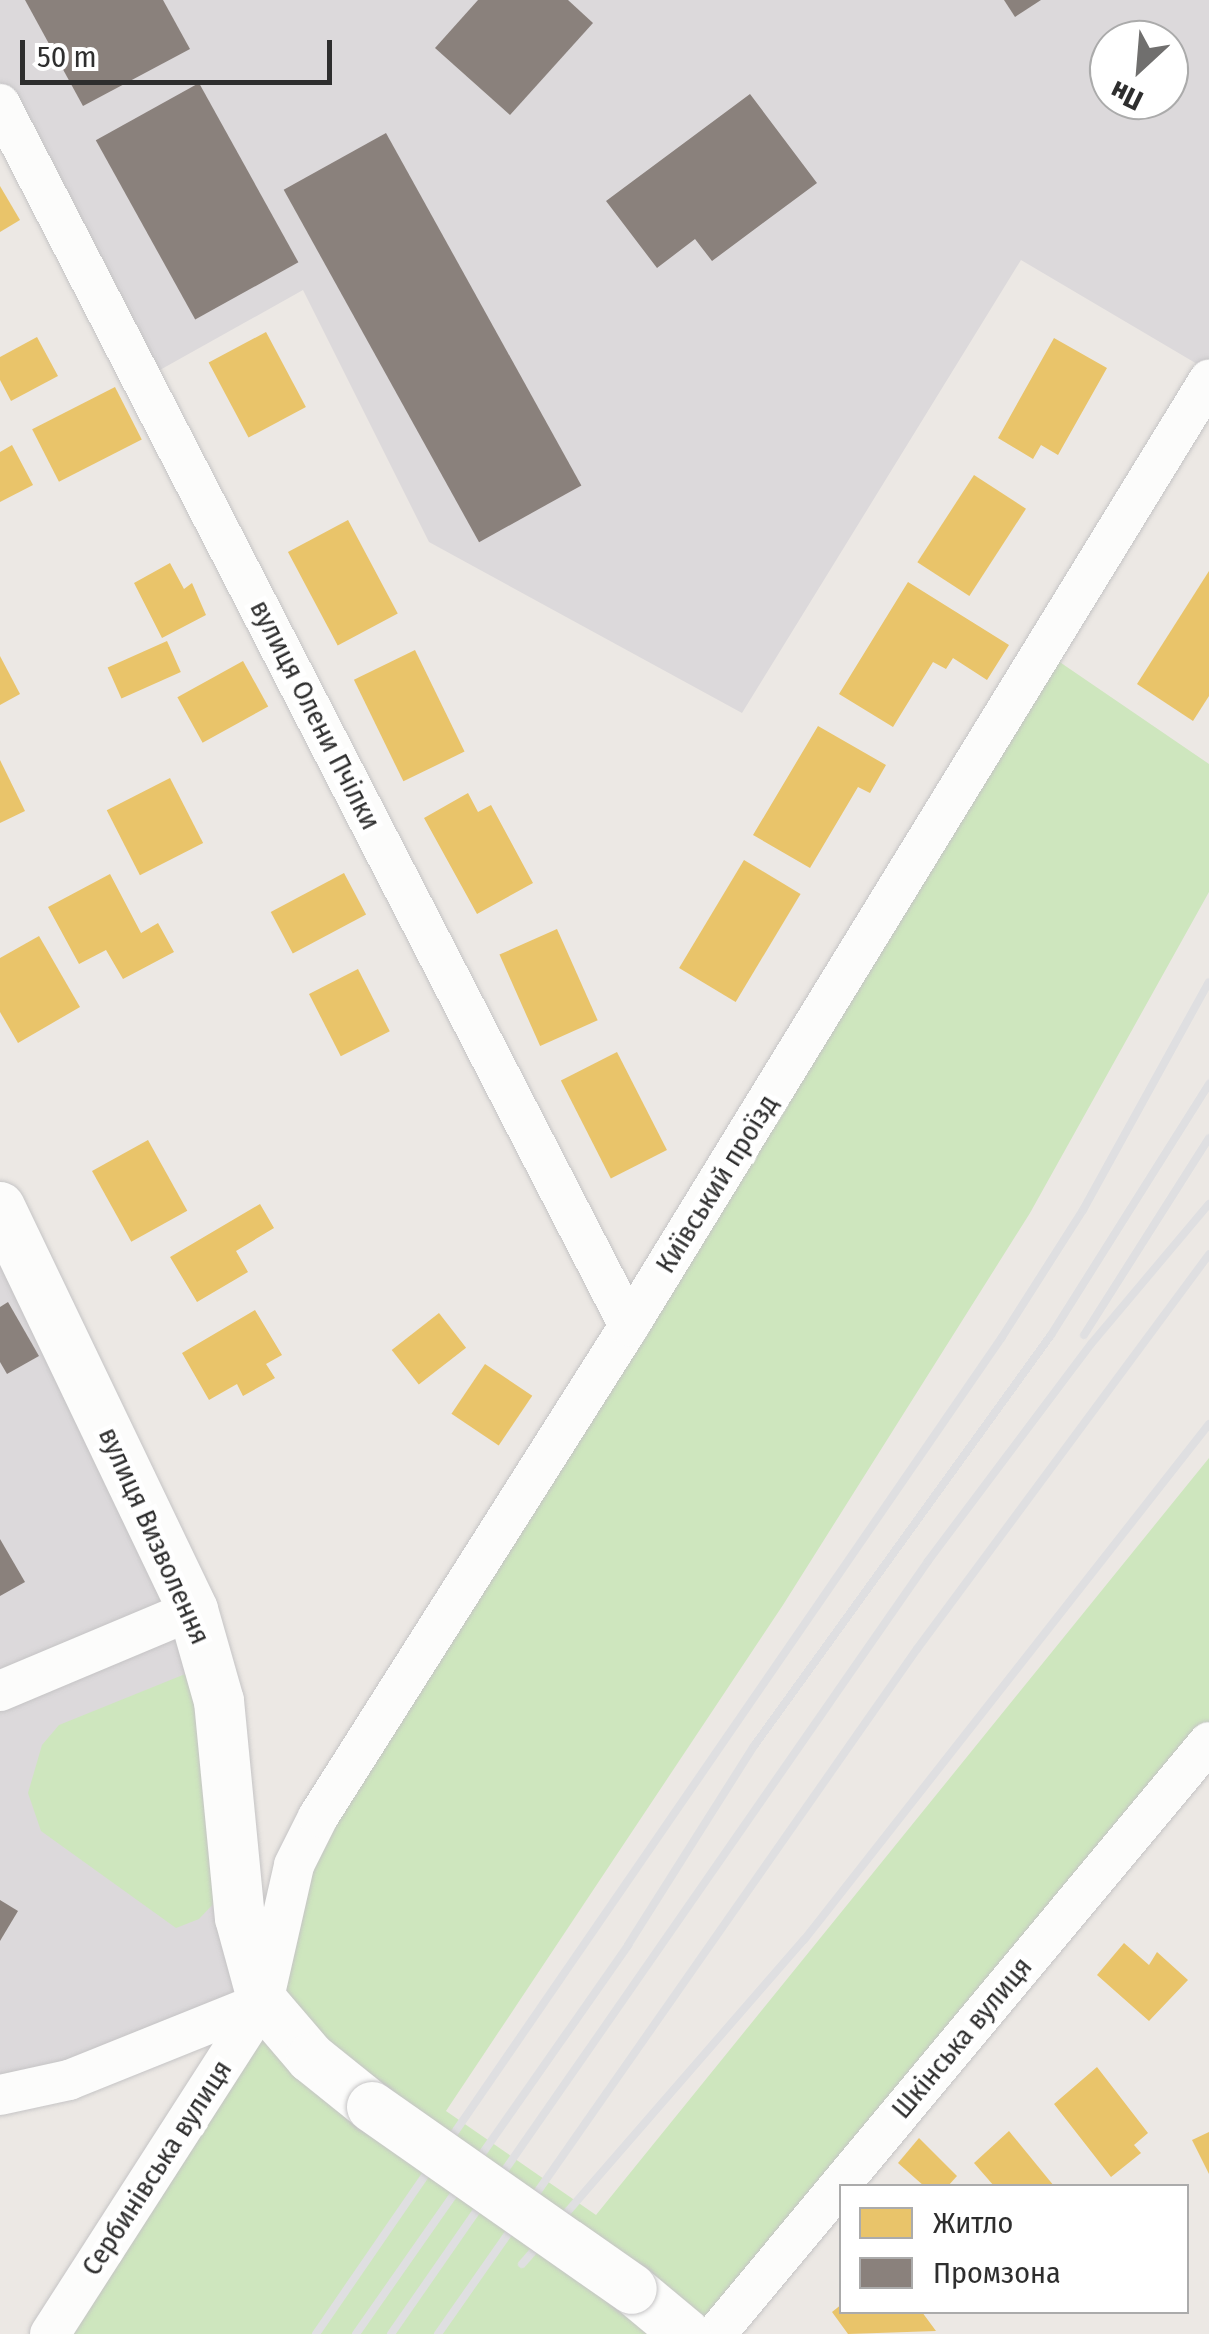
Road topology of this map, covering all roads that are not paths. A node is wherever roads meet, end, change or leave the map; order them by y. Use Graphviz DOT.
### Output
graph roads {
  1 [pos="0,104"];
  2 [pos="1209,380"];
  3 [pos="0,1207"];
  4 [pos="629,1326"];
  5 [pos="193,1610"];
  6 [pos="0,1691"];
  7 [pos="1209,1742"];
  8 [pos="264,2002"];
  9 [pos="0,2095"];
  10 [pos="841,2184"];
  11 [pos="839,2186"];
  12 [pos="50,2334"];
  13 [pos="686,2334"];
  14 [pos="716,2334"];
  1 -- 4 [label="street, вулиця Олени Пчілки"];
  2 -- 4 [label="street, Київський проїзд"];
  3 -- 5 [label="street, вулиця Визволення"];
  4 -- 8 [label="street, Київський проїзд"];
  5 -- 6 [label="street"];
  5 -- 8 [label="street, вулиця Визволення"];
  7 -- 10 [label="street, Шкінська вулиця"];
  8 -- 9 [label="street"];
  8 -- 12 [label="street, Сербинівська вулиця"];
  8 -- 13 [label="street, вулиця Визволення, bridge"];
  11 -- 14 [label="street, Шкінська вулиця"];
}
